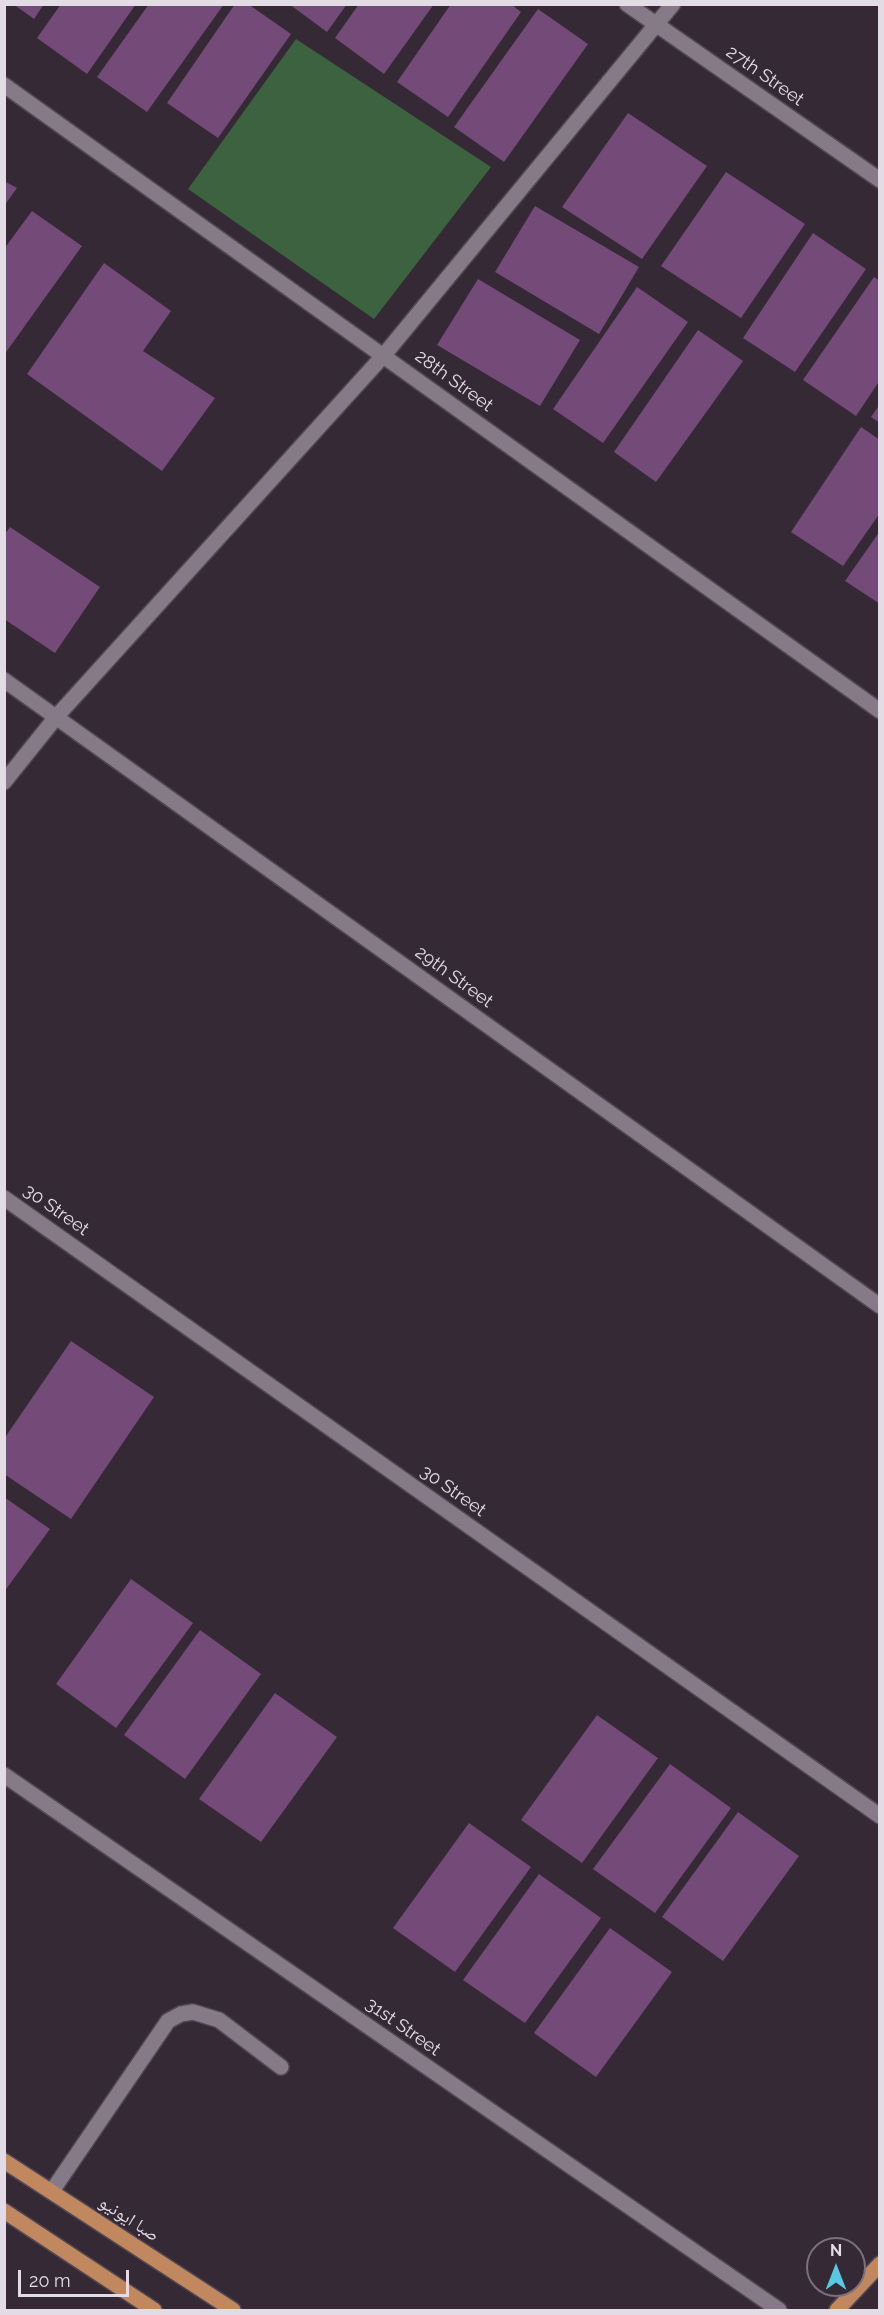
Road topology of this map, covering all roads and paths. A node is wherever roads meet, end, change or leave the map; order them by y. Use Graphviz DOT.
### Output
graph roads {
  1 [pos="627,4"];
  2 [pos="673,4"];
  3 [pos="657,25"];
  4 [pos="4,85"];
  5 [pos="879,180"];
  6 [pos="384,355"];
  7 [pos="4,680"];
  8 [pos="879,711"];
  9 [pos="57,717"];
  10 [pos="4,782"];
  11 [pos="4,1198"];
  12 [pos="879,1306"];
  13 [pos="4,1775"];
  14 [pos="879,1816"];
  15 [pos="281,2067"];
  16 [pos="4,2160"];
  17 [pos="52,2192"];
  18 [pos="4,2211"];
  19 [pos="879,2264"];
  20 [pos="154,2310"];
  21 [pos="233,2310"];
  22 [pos="778,2310"];
  23 [pos="837,2310"];
  1 -- 3 [label="street, 27th Street"];
  2 -- 3 [label="street"];
  3 -- 5 [label="street, 27th Street"];
  3 -- 6 [label="street"];
  4 -- 6 [label="street, 28th Street"];
  6 -- 8 [label="street, 28th Street"];
  6 -- 9 [label="street"];
  7 -- 9 [label="street, 29th Street"];
  9 -- 10 [label="street"];
  9 -- 12 [label="street, 29th Street"];
  11 -- 14 [label="street, 30 Street"];
  13 -- 22 [label="street, 31st Street"];
  15 -- 17 [label="street"];
  16 -- 17 [label="main road, صبا ایونیو"];
  17 -- 21 [label="main road, صبا ایونیو"];
  18 -- 20 [label="main road"];
  19 -- 23 [label="main road"];
}
